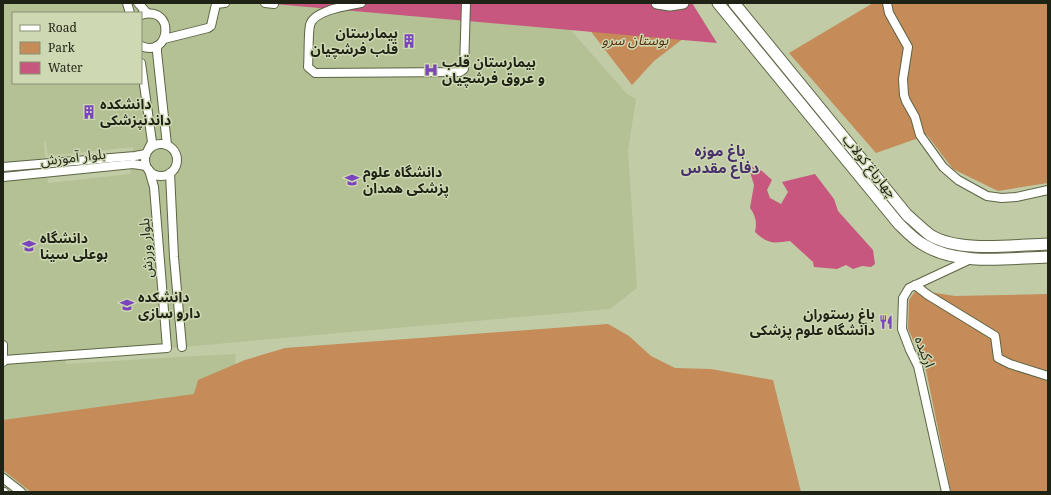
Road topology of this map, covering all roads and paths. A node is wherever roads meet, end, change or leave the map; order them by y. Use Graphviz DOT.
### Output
graph roads {
  1 [pos="138,3"];
  2 [pos="225,3"];
  3 [pos="361,3"];
  4 [pos="466,3"];
  5 [pos="657,3"];
  6 [pos="683,3"];
  7 [pos="718,3"];
  8 [pos="734,3"];
  9 [pos="887,3"];
  10 [pos="144,14"];
  11 [pos="164,39"];
  12 [pos="142,46"];
  13 [pos="158,46"];
  14 [pos="142,70"];
  15 [pos="167,146"];
  16 [pos="147,152"];
  17 [pos="52,163"];
  18 [pos="3,166"];
  19 [pos="148,168"];
  20 [pos="53,172"];
  21 [pos="170,172"];
  22 [pos="3,177"];
  23 [pos="1048,190"];
  24 [pos="1048,244"];
  25 [pos="1048,257"];
  26 [pos="971,259"];
  27 [pos="915,285"];
  28 [pos="3,345"];
  29 [pos="182,347"];
  30 [pos="3,361"];
  31 [pos="1048,376"];
  32 [pos="3,478"];
  33 [pos="21,492"];
  34 [pos="946,492"];
  1 -- 10 [label="street"];
  2 -- 11 [label="street"];
  3 -- 4 [label="street"];
  5 -- 6 [label="main road"];
  7 -- 26 [label="main road, چهارباغ کولاب"];
  8 -- 24 [label="main road, چهارباغ کولاب"];
  9 -- 23 [label="street"];
  10 -- 11 [label="street"];
  11 -- 13 [label="street"];
  12 -- 13 [label="street"];
  13 -- 15 [label="street"];
  14 -- 16 [label="street"];
  15 -- 16 [label="street"];
  15 -- 21 [label="street"];
  16 -- 17 [label="street, بلوار آموزش"];
  16 -- 19 [label="street"];
  17 -- 18 [label="street, بلوار آموزش"];
  17 -- 20 [label="street"];
  19 -- 20 [label="street, بلوار آموزش"];
  19 -- 21 [label="street"];
  19 -- 30 [label="street, بلوار ورزش"];
  20 -- 22 [label="street, بلوار آموزش"];
  21 -- 29 [label="street, بلوار ورزش"];
  25 -- 26 [label="main road, چهارباغ کولاب"];
  26 -- 27 [label="street, ارکیده"];
  27 -- 31 [label="street"];
  27 -- 34 [label="street, ارکیده"];
  28 -- 30 [label="street"];
  32 -- 33 [label="street"];
}
